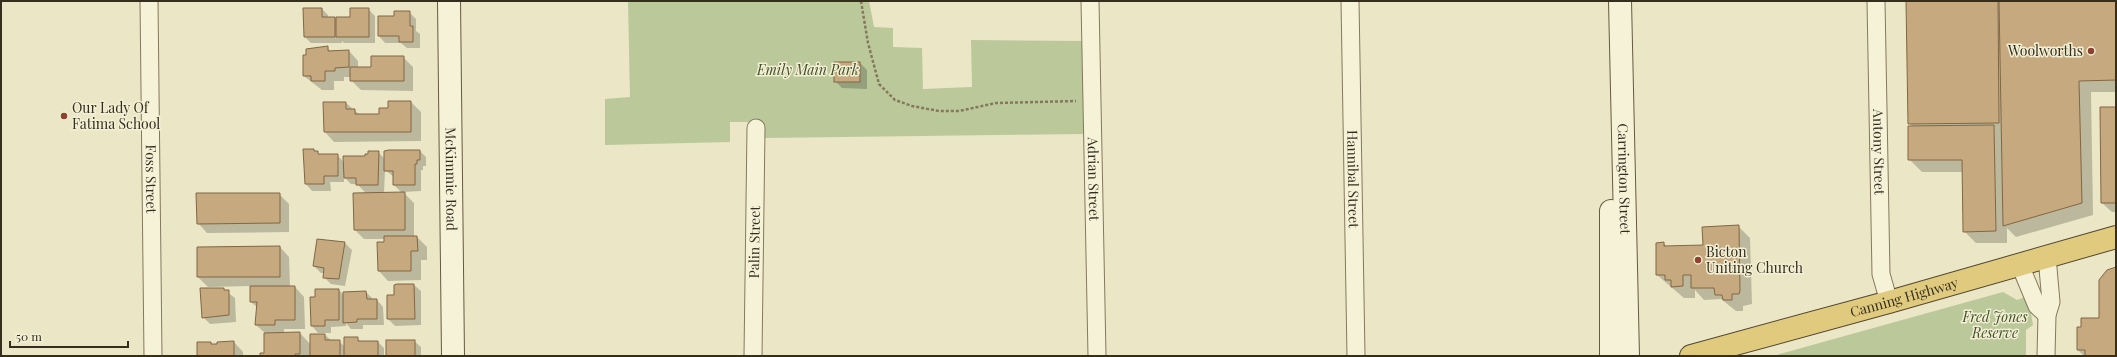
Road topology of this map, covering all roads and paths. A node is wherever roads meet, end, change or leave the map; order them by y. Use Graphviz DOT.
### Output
graph roads {
  1 [pos="149,1"];
  2 [pos="449,1"];
  3 [pos="862,1"];
  4 [pos="1090,1"];
  5 [pos="1350,1"];
  6 [pos="1609,1"];
  7 [pos="1620,1"];
  8 [pos="1876,1"];
  9 [pos="1093,101"];
  10 [pos="756,128"];
  11 [pos="2116,237"];
  12 [pos="2047,257"];
  13 [pos="2020,265"];
  14 [pos="1889,302"];
  15 [pos="2047,315"];
  16 [pos="153,356"];
  17 [pos="453,356"];
  18 [pos="753,356"];
  19 [pos="1097,356"];
  20 [pos="1356,356"];
  21 [pos="1612,356"];
  22 [pos="1628,356"];
  23 [pos="1691,356"];
  24 [pos="2046,356"];
  1 -- 16 [label="street, Foss Street"];
  2 -- 17 [label="main road, McKimmie Road"];
  3 -- 9 [label="path"];
  4 -- 9 [label="street, Adrian Street"];
  5 -- 20 [label="street, Hannibal Street"];
  6 -- 21 [label="main road, Carrington Street"];
  7 -- 22 [label="main road, Carrington Street"];
  8 -- 14 [label="street, Antony Street"];
  9 -- 19 [label="street, Adrian Street"];
  10 -- 18 [label="street, Palin Street"];
  11 -- 12 [label="highway, Canning Highway"];
  12 -- 13 [label="highway, Canning Highway"];
  12 -- 15 [label="street"];
  13 -- 14 [label="highway, Canning Highway"];
  13 -- 15 [label="street"];
  14 -- 23 [label="highway, Canning Highway"];
  15 -- 24 [label="street"];
}
